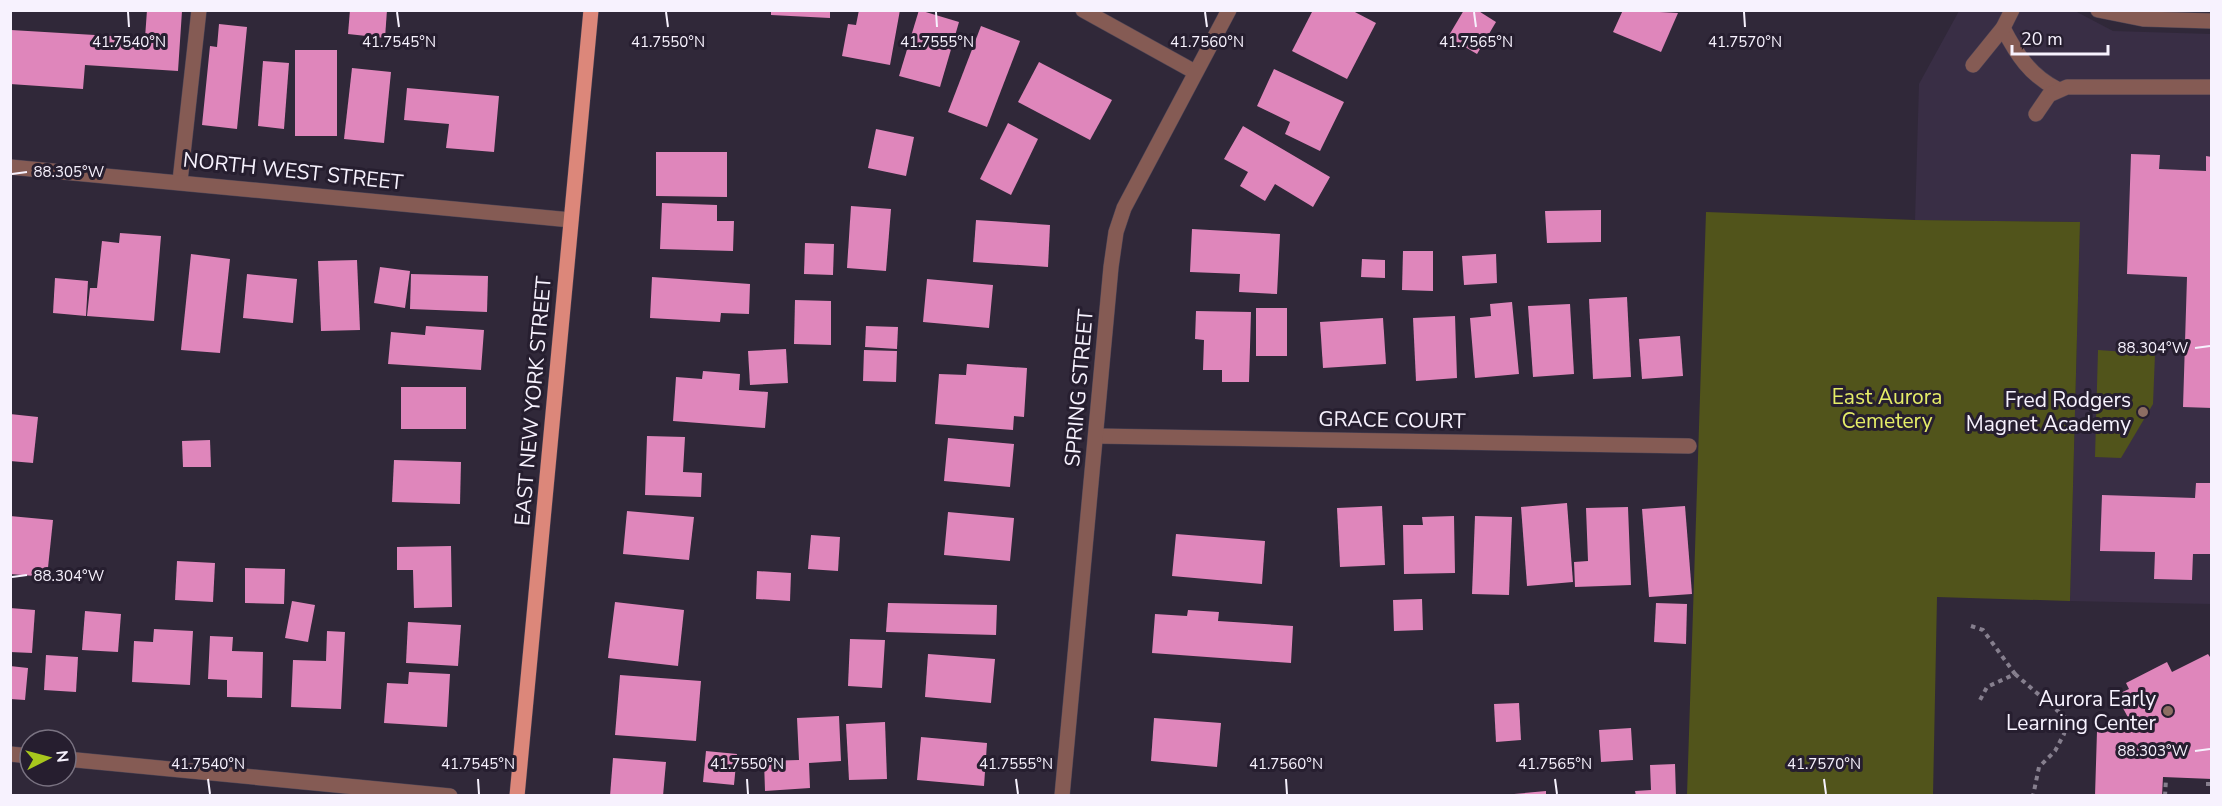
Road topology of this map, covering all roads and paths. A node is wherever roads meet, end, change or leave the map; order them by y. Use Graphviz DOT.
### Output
graph roads {
  1 [pos="199,10"];
  2 [pos="591,10"];
  3 [pos="1083,10"];
  4 [pos="1229,10"];
  5 [pos="2012,10"];
  6 [pos="2098,10"];
  7 [pos="2211,21"];
  8 [pos="2004,28"];
  9 [pos="1973,65"];
  10 [pos="1195,72"];
  11 [pos="2211,87"];
  12 [pos="2057,89"];
  13 [pos="2036,114"];
  14 [pos="10,167"];
  15 [pos="180,181"];
  16 [pos="571,220"];
  17 [pos="1095,436"];
  18 [pos="1689,446"];
  19 [pos="1971,626"];
  20 [pos="2015,674"];
  21 [pos="1980,700"];
  22 [pos="78,760"];
  23 [pos="2166,779"];
  24 [pos="450,795"];
  25 [pos="517,795"];
  26 [pos="1062,795"];
  27 [pos="2033,795"];
  28 [pos="2165,795"];
  1 -- 15 [label="street"];
  2 -- 16 [label="main road, EAST NEW YORK STREET"];
  3 -- 10 [label="street"];
  4 -- 10 [label="street, SPRING STREET"];
  5 -- 8 [label="street"];
  6 -- 7 [label="street"];
  8 -- 9 [label="street"];
  8 -- 12 [label="street"];
  10 -- 17 [label="street, SPRING STREET"];
  11 -- 12 [label="street"];
  12 -- 13 [label="street"];
  14 -- 15 [label="street, NORTH WEST STREET"];
  15 -- 16 [label="street, NORTH WEST STREET"];
  16 -- 25 [label="main road, EAST NEW YORK STREET"];
  17 -- 18 [label="street, GRACE COURT"];
  17 -- 26 [label="street, SPRING STREET"];
  19 -- 20 [label="path"];
  20 -- 21 [label="path"];
  20 -- 27 [label="path"];
  22 -- 24 [label="street"];
  23 -- 28 [label="path"];
}
